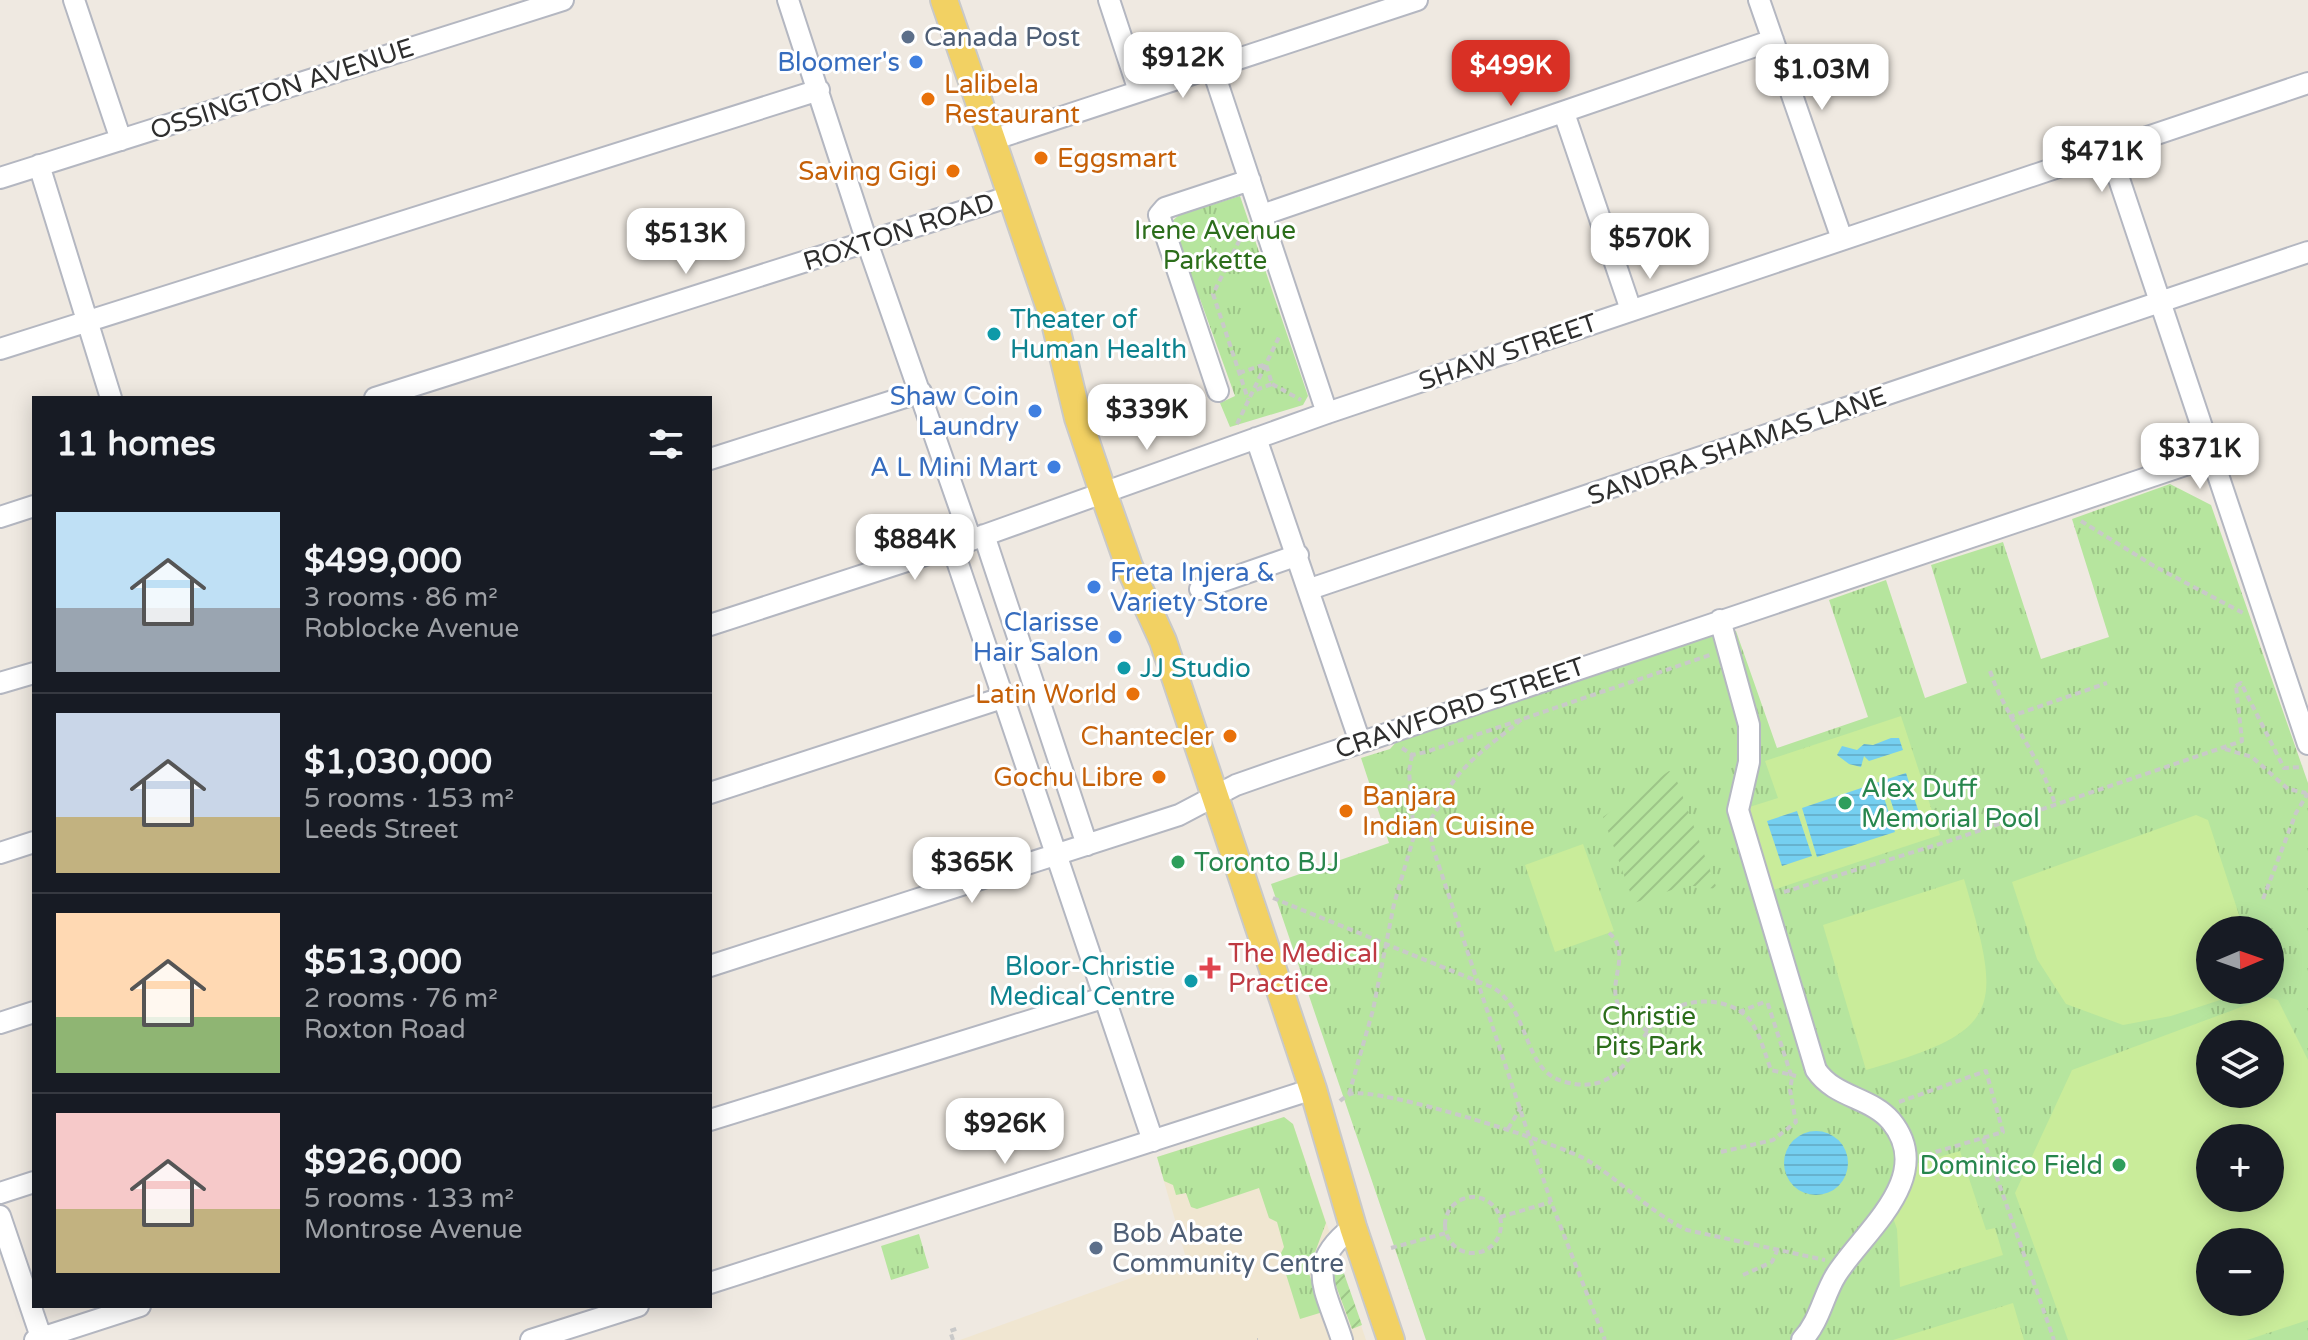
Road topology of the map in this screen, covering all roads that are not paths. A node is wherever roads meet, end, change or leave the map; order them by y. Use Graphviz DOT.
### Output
graph roads {
  1 [pos="74,0"];
  2 [pos="563,0"];
  3 [pos="788,0"];
  4 [pos="944,0"];
  5 [pos="1109,0"];
  6 [pos="1417,0"];
  7 [pos="1759,0"];
  8 [pos="1773,40"];
  9 [pos="1212,67"];
  10 [pos="2308,83"];
  11 [pos="819,90"];
  12 [pos="1139,91"];
  13 [pos="1564,113"];
  14 [pos="121,140"];
  15 [pos="992,140"];
  16 [pos="2109,149"];
  17 [pos="39,165"];
  18 [pos="0,178"];
  19 [pos="1250,180"];
  20 [pos="1011,196"];
  21 [pos="1254,222"];
  22 [pos="1842,239"];
  23 [pos="867,242"];
  24 [pos="2308,252"];
  25 [pos="2163,303"];
  26 [pos="1631,310"];
  27 [pos="88,321"];
  28 [pos="0,349"];
  29 [pos="1218,391"];
  30 [pos="921,392"];
  31 [pos="110,396"];
  32 [pos="381,396"];
  33 [pos="1327,413"];
  34 [pos="1256,438"];
  35 [pos="2212,456"];
  36 [pos="712,458"];
  37 [pos="1103,492"];
  38 [pos="32,507"];
  39 [pos="0,517"];
  40 [pos="969,540"];
  41 [pos="1298,555"];
  42 [pos="1200,589"];
  43 [pos="1310,589"];
  44 [pos="1720,620"];
  45 [pos="712,624"];
  46 [pos="32,674"];
  47 [pos="0,683"];
  48 [pos="1002,698"];
  49 [pos="1360,742"];
  50 [pos="2308,744"];
  51 [pos="712,792"];
  52 [pos="1214,796"];
  53 [pos="32,843"];
  54 [pos="1087,845"];
  55 [pos="0,853"];
  56 [pos="1059,854"];
  57 [pos="712,965"];
  58 [pos="1106,997"];
  59 [pos="32,1013"];
  60 [pos="0,1023"];
  61 [pos="1313,1089"];
  62 [pos="712,1119"];
  63 [pos="1153,1141"];
  64 [pos="32,1183"];
  65 [pos="0,1193"];
  66 [pos="0,1216"];
  67 [pos="1353,1227"];
  68 [pos="712,1282"];
  69 [pos="134,1308"];
  70 [pos="632,1308"];
  71 [pos="39,1339"];
  72 [pos="531,1340"];
  73 [pos="1342,1340"];
  74 [pos="1391,1340"];
  75 [pos="1802,1340"];
  1 -- 14 [label="street"];
  2 -- 14 [label="street, OSSINGTON AVENUE"];
  3 -- 11 [label="street"];
  4 -- 15 [label="main road"];
  5 -- 12 [label="street"];
  6 -- 9 [label="street"];
  7 -- 8 [label="street"];
  8 -- 13 [label="street"];
  8 -- 22 [label="street"];
  9 -- 12 [label="street"];
  9 -- 19 [label="street"];
  10 -- 16 [label="street, SHAW STREET"];
  11 -- 23 [label="street"];
  11 -- 27 [label="street"];
  12 -- 15 [label="street"];
  13 -- 21 [label="street"];
  13 -- 26 [label="street"];
  14 -- 17 [label="street, OSSINGTON AVENUE"];
  15 -- 20 [label="main road"];
  16 -- 22 [label="street, SHAW STREET"];
  16 -- 25 [label="street"];
  17 -- 18 [label="street, OSSINGTON AVENUE"];
  17 -- 27 [label="street"];
  19 -- 21 [label="street"];
  19 -- 29 [label="street"];
  20 -- 23 [label="street, ROXTON ROAD"];
  20 -- 37 [label="main road"];
  21 -- 33 [label="street"];
  22 -- 26 [label="street, SHAW STREET"];
  23 -- 30 [label="street"];
  23 -- 32 [label="street, ROXTON ROAD"];
  24 -- 25 [label="street, SANDRA SHAMAS LANE"];
  25 -- 35 [label="street"];
  25 -- 43 [label="street, SANDRA SHAMAS LANE"];
  26 -- 33 [label="street, SHAW STREET"];
  27 -- 28 [label="street"];
  27 -- 31 [label="street"];
  30 -- 36 [label="street"];
  30 -- 40 [label="street"];
  33 -- 34 [label="street, SHAW STREET"];
  34 -- 37 [label="street, SHAW STREET"];
  34 -- 41 [label="street"];
  35 -- 44 [label="street, CRAWFORD STREET"];
  35 -- 50 [label="street"];
  37 -- 40 [label="street, SHAW STREET"];
  37 -- 52 [label="main road"];
  38 -- 39 [label="street"];
  40 -- 45 [label="street, SHAW STREET"];
  40 -- 48 [label="street"];
  40 -- 54 [label="street"];
  41 -- 42 [label="street"];
  41 -- 43 [label="street"];
  43 -- 49 [label="street"];
  44 -- 49 [label="street, CRAWFORD STREET"];
  44 -- 75 [label="street"];
  46 -- 47 [label="street"];
  48 -- 51 [label="street"];
  48 -- 56 [label="street"];
  49 -- 52 [label="street, CRAWFORD STREET"];
  52 -- 54 [label="street, CRAWFORD STREET"];
  52 -- 61 [label="main road"];
  53 -- 55 [label="street"];
  54 -- 56 [label="street, CRAWFORD STREET"];
  56 -- 57 [label="street, CRAWFORD STREET"];
  56 -- 58 [label="street"];
  58 -- 62 [label="street"];
  58 -- 63 [label="street"];
  59 -- 60 [label="street"];
  61 -- 63 [label="street"];
  61 -- 67 [label="main road"];
  63 -- 68 [label="street"];
  64 -- 65 [label="street"];
  66 -- 71 [label="street"];
  67 -- 73 [label="street"];
  67 -- 74 [label="main road"];
  69 -- 71 [label="street"];
  70 -- 72 [label="street"];
}
